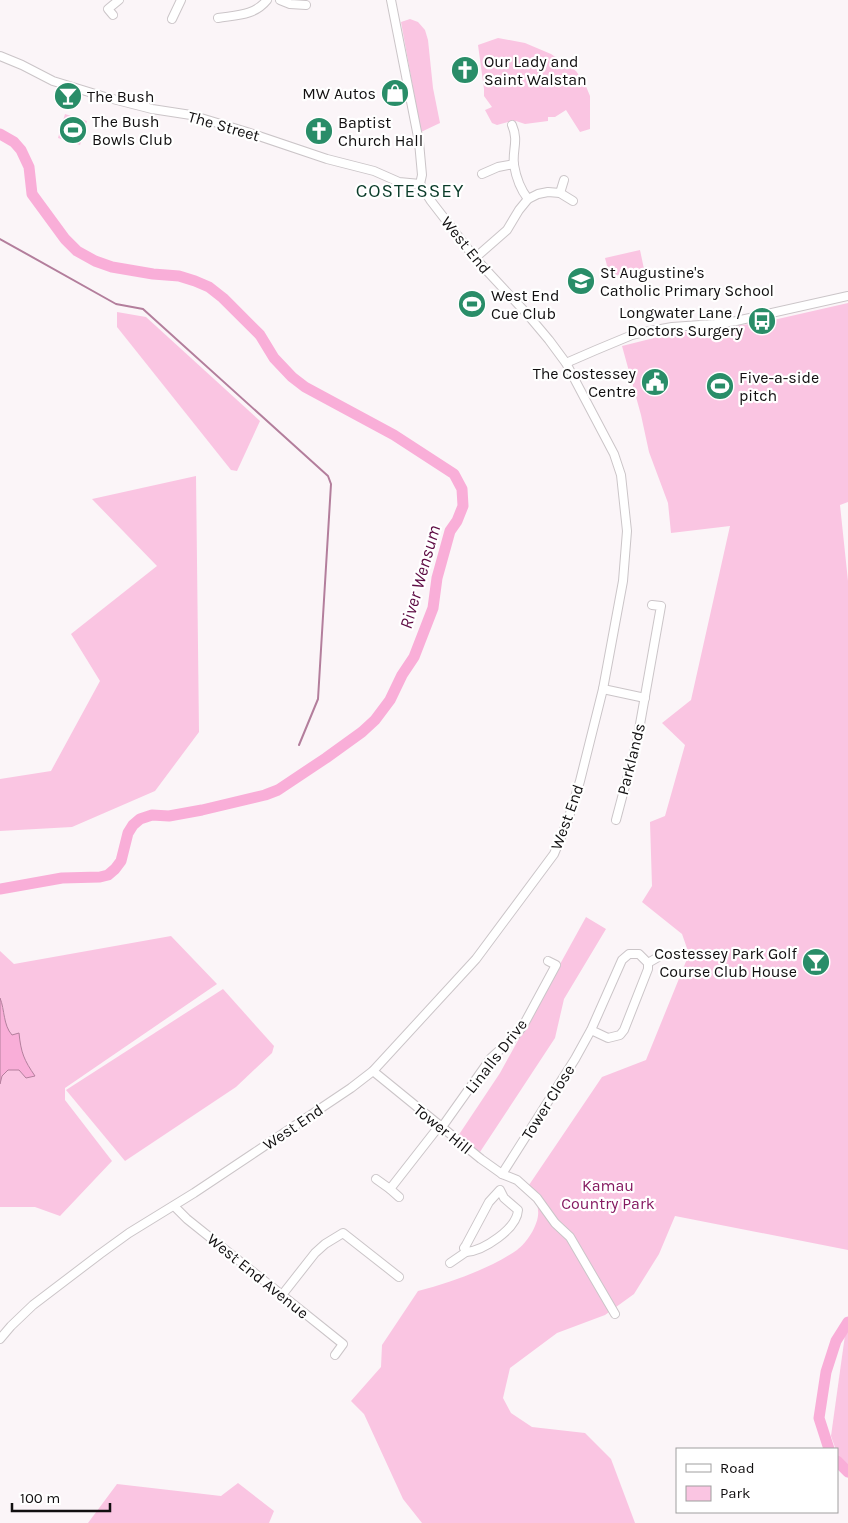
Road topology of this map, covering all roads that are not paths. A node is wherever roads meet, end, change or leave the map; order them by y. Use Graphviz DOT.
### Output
graph roads {
  1 [pos="119,0"];
  2 [pos="181,0"];
  3 [pos="267,0"];
  4 [pos="280,0"];
  5 [pos="391,0"];
  6 [pos="306,5"];
  7 [pos="168,7"];
  8 [pos="108,9"];
  9 [pos="223,20"];
  10 [pos="0,56"];
  11 [pos="516,128"];
  12 [pos="514,164"];
  13 [pos="486,169"];
  14 [pos="564,180"];
  15 [pos="420,184"];
  16 [pos="560,193"];
  17 [pos="528,199"];
  18 [pos="573,201"];
  19 [pos="474,258"];
  20 [pos="847,296"];
  21 [pos="566,363"];
  22 [pos="652,605"];
  23 [pos="603,689"];
  24 [pos="646,698"];
  25 [pos="616,820"];
  26 [pos="660,956"];
  27 [pos="548,961"];
  28 [pos="648,963"];
  29 [pos="591,1030"];
  30 [pos="373,1071"];
  31 [pos="441,1126"];
  32 [pos="505,1175"];
  33 [pos="376,1179"];
  34 [pos="390,1189"];
  35 [pos="500,1190"];
  36 [pos="399,1196"];
  37 [pos="174,1206"];
  38 [pos="466,1252"];
  39 [pos="450,1263"];
  40 [pos="399,1277"];
  41 [pos="282,1295"];
  42 [pos="616,1314"];
  43 [pos="349,1337"];
  44 [pos="0,1339"];
  45 [pos="343,1344"];
  46 [pos="336,1354"];
  1 -- 8 [label="street"];
  2 -- 7 [label="street"];
  3 -- 9 [label="street"];
  4 -- 6 [label="street"];
  5 -- 15 [label="street"];
  10 -- 15 [label="street, The Street"];
  11 -- 12 [label="street"];
  12 -- 13 [label="street"];
  12 -- 17 [label="street"];
  14 -- 16 [label="street"];
  15 -- 19 [label="street, West End"];
  16 -- 17 [label="street"];
  16 -- 18 [label="street"];
  17 -- 19 [label="street"];
  19 -- 21 [label="street, West End"];
  20 -- 21 [label="street"];
  21 -- 23 [label="street, West End"];
  22 -- 24 [label="street, Parklands"];
  23 -- 24 [label="street"];
  23 -- 30 [label="street, West End"];
  24 -- 25 [label="street, Parklands"];
  26 -- 28 [label="street"];
  27 -- 31 [label="street, Linalls Drive"];
  28 -- 29 [label="street, Tower Close"];
  28 -- 29 [label="street"];
  29 -- 32 [label="street, Tower Close"];
  30 -- 31 [label="street, Tower Hill"];
  30 -- 37 [label="street, West End"];
  31 -- 32 [label="street, Tower Hill"];
  31 -- 34 [label="street, Linalls Drive"];
  32 -- 35 [label="street, Tower Close"];
  32 -- 42 [label="street, Tower Hill"];
  33 -- 34 [label="street"];
  34 -- 36 [label="street"];
  35 -- 38 [label="street, Tower Close"];
  35 -- 38 [label="street"];
  37 -- 41 [label="street, West End Avenue"];
  37 -- 44 [label="street, West End"];
  38 -- 39 [label="street"];
  40 -- 41 [label="street"];
  41 -- 45 [label="street, West End Avenue"];
  43 -- 45 [label="street"];
  45 -- 46 [label="street"];
}
